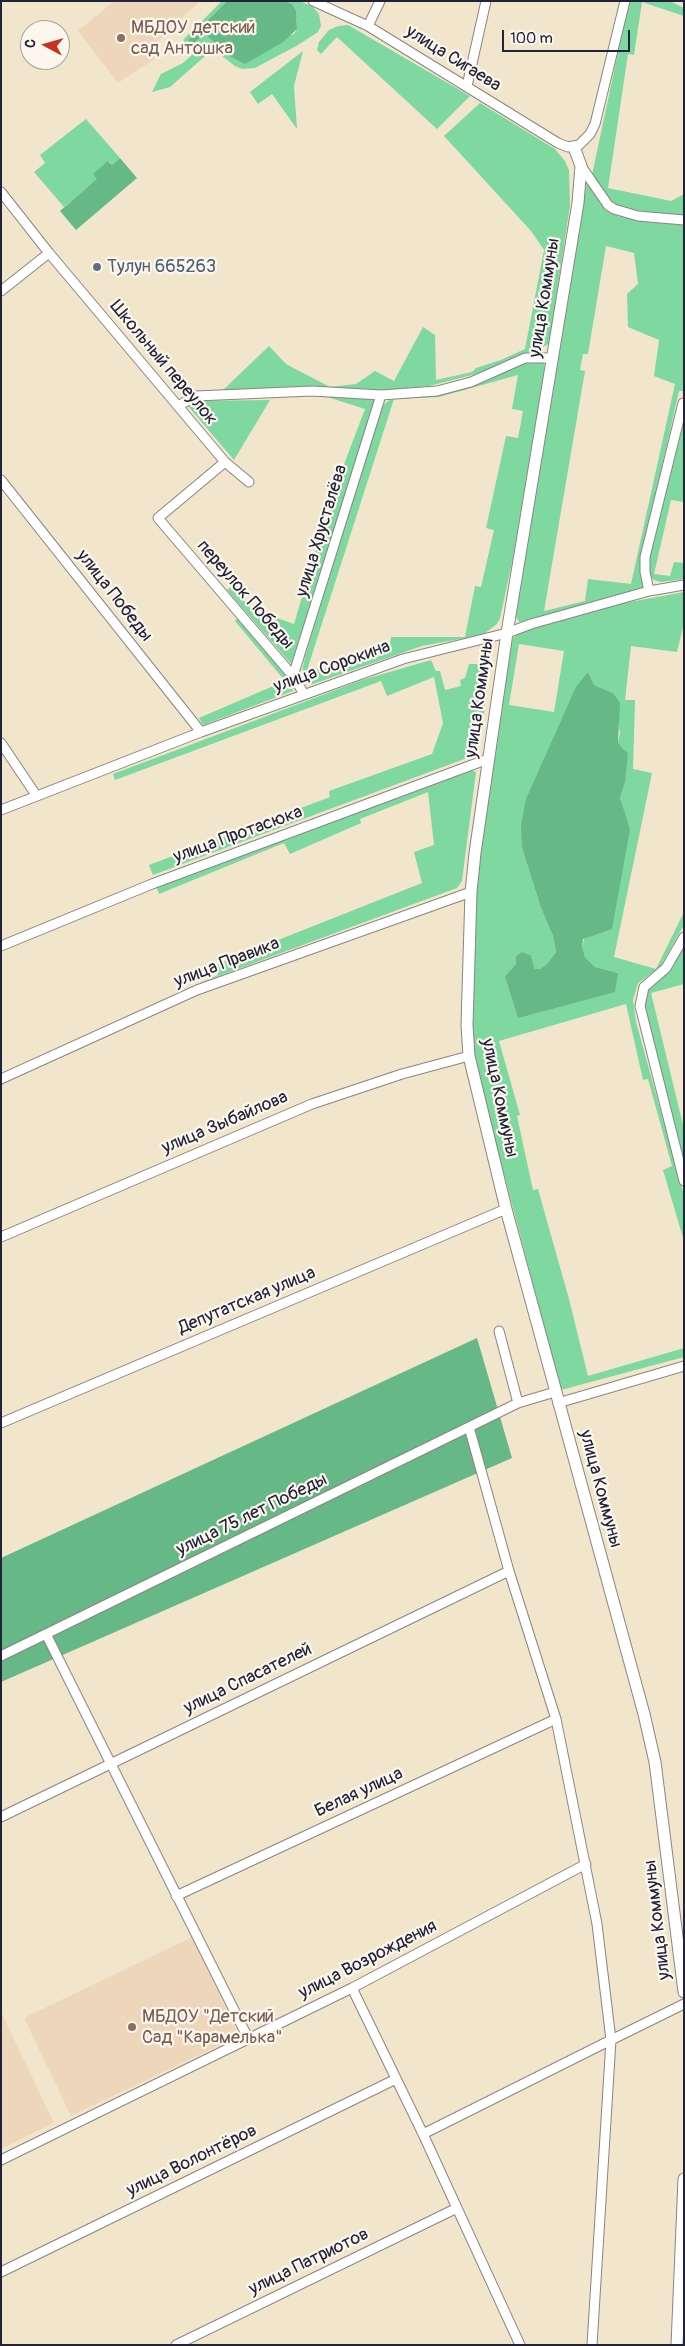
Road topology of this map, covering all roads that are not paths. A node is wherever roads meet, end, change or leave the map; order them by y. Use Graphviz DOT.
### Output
graph roads {
  1 [pos="313,1"];
  2 [pos="380,1"];
  3 [pos="486,1"];
  4 [pos="625,1"];
  5 [pos="368,26"];
  6 [pos="467,86"];
  7 [pos="574,147"];
  8 [pos="581,166"];
  9 [pos="1,192"];
  10 [pos="684,220"];
  11 [pos="49,253"];
  12 [pos="1,291"];
  13 [pos="553,358"];
  14 [pos="381,395"];
  15 [pos="683,403"];
  16 [pos="178,406"];
  17 [pos="224,462"];
  18 [pos="1,480"];
  19 [pos="249,482"];
  20 [pos="684,585"];
  21 [pos="649,591"];
  22 [pos="507,633"];
  23 [pos="293,676"];
  24 [pos="304,694"];
  25 [pos="201,732"];
  26 [pos="1,743"];
  27 [pos="488,759"];
  28 [pos="36,795"];
  29 [pos="1,810"];
  30 [pos="471,892"];
  31 [pos="684,937"];
  32 [pos="1,946"];
  33 [pos="468,1056"];
  34 [pos="1,1079"];
  35 [pos="684,1181"];
  36 [pos="506,1209"];
  37 [pos="1,1237"];
  38 [pos="499,1331"];
  39 [pos="684,1366"];
  40 [pos="555,1392"];
  41 [pos="518,1402"];
  42 [pos="558,1404"];
  43 [pos="1,1423"];
  44 [pos="469,1426"];
  45 [pos="509,1571"];
  46 [pos="46,1634"];
  47 [pos="1,1656"];
  48 [pos="556,1719"];
  49 [pos="110,1765"];
  50 [pos="1,1817"];
  51 [pos="586,1864"];
  52 [pos="176,1896"];
  53 [pos="352,1988"];
  54 [pos="684,1992"];
  55 [pos="684,2004"];
  56 [pos="248,2038"];
  57 [pos="611,2040"];
  58 [pos="396,2079"];
  59 [pos="422,2134"];
  60 [pos="1,2160"];
  61 [pos="684,2178"];
  62 [pos="457,2208"];
  63 [pos="1,2272"];
  64 [pos="517,2344"];
  65 [pos="176,2345"];
  66 [pos="592,2345"];
  67 [pos="677,2345"];
  1 -- 5 [label="street, улица Сигаева"];
  2 -- 5 [label="street"];
  3 -- 6 [label="street"];
  4 -- 7 [label="street"];
  5 -- 6 [label="street, улица Сигаева"];
  6 -- 7 [label="street, улица Сигаева"];
  7 -- 8 [label="street"];
  8 -- 10 [label="street"];
  8 -- 13 [label="street, улица Коммуны"];
  9 -- 11 [label="street, Школьный переулок"];
  11 -- 12 [label="street"];
  11 -- 16 [label="street, Школьный переулок"];
  13 -- 14 [label="street"];
  13 -- 22 [label="street, улица Коммуны"];
  14 -- 16 [label="street"];
  14 -- 23 [label="street, улица Хрусталёва"];
  15 -- 21 [label="street"];
  16 -- 17 [label="street, Школьный переулок"];
  17 -- 19 [label="street, Школьный переулок"];
  17 -- 23 [label="street, переулок Победы"];
  18 -- 25 [label="street, улица Победы"];
  20 -- 21 [label="street, улица Сорокина"];
  21 -- 22 [label="street, улица Сорокина"];
  22 -- 24 [label="street, улица Сорокина"];
  22 -- 27 [label="street, улица Коммуны"];
  23 -- 24 [label="street, переулок Победы"];
  24 -- 25 [label="street, улица Сорокина"];
  25 -- 28 [label="street, улица Сорокина"];
  26 -- 28 [label="street"];
  27 -- 30 [label="street, улица Коммуны"];
  27 -- 32 [label="street, улица Протасюка"];
  28 -- 29 [label="street, улица Сорокина"];
  30 -- 33 [label="street, улица Коммуны"];
  30 -- 34 [label="street, улица Правика"];
  31 -- 35 [label="street"];
  33 -- 36 [label="street, улица Коммуны"];
  33 -- 37 [label="street, улица Зыбайлова"];
  36 -- 40 [label="street, улица Коммуны"];
  36 -- 43 [label="street, Депутатская улица"];
  38 -- 41 [label="street"];
  39 -- 42 [label="street"];
  40 -- 41 [label="street, улица 75 лет Победы"];
  40 -- 42 [label="street, улица Коммуны"];
  41 -- 44 [label="street, улица 75 лет Победы"];
  42 -- 54 [label="street, улица Коммуны"];
  44 -- 45 [label="street"];
  44 -- 46 [label="street, улица 75 лет Победы"];
  45 -- 48 [label="street"];
  45 -- 49 [label="street, улица Спасателей"];
  46 -- 47 [label="street, улица 75 лет Победы"];
  46 -- 49 [label="street"];
  48 -- 51 [label="street"];
  48 -- 52 [label="street, Белая улица"];
  49 -- 50 [label="street, улица Спасателей"];
  49 -- 52 [label="street"];
  51 -- 53 [label="street, улица Возрождения"];
  51 -- 57 [label="street"];
  52 -- 56 [label="street"];
  53 -- 56 [label="street, улица Возрождения"];
  53 -- 58 [label="street"];
  55 -- 57 [label="street"];
  56 -- 60 [label="street, улица Возрождения"];
  57 -- 59 [label="street"];
  57 -- 66 [label="street"];
  58 -- 59 [label="street"];
  58 -- 63 [label="street, улица Волонтёров"];
  59 -- 62 [label="street"];
  61 -- 67 [label="street"];
  62 -- 64 [label="street"];
  62 -- 65 [label="street, улица Патриотов"];
}
